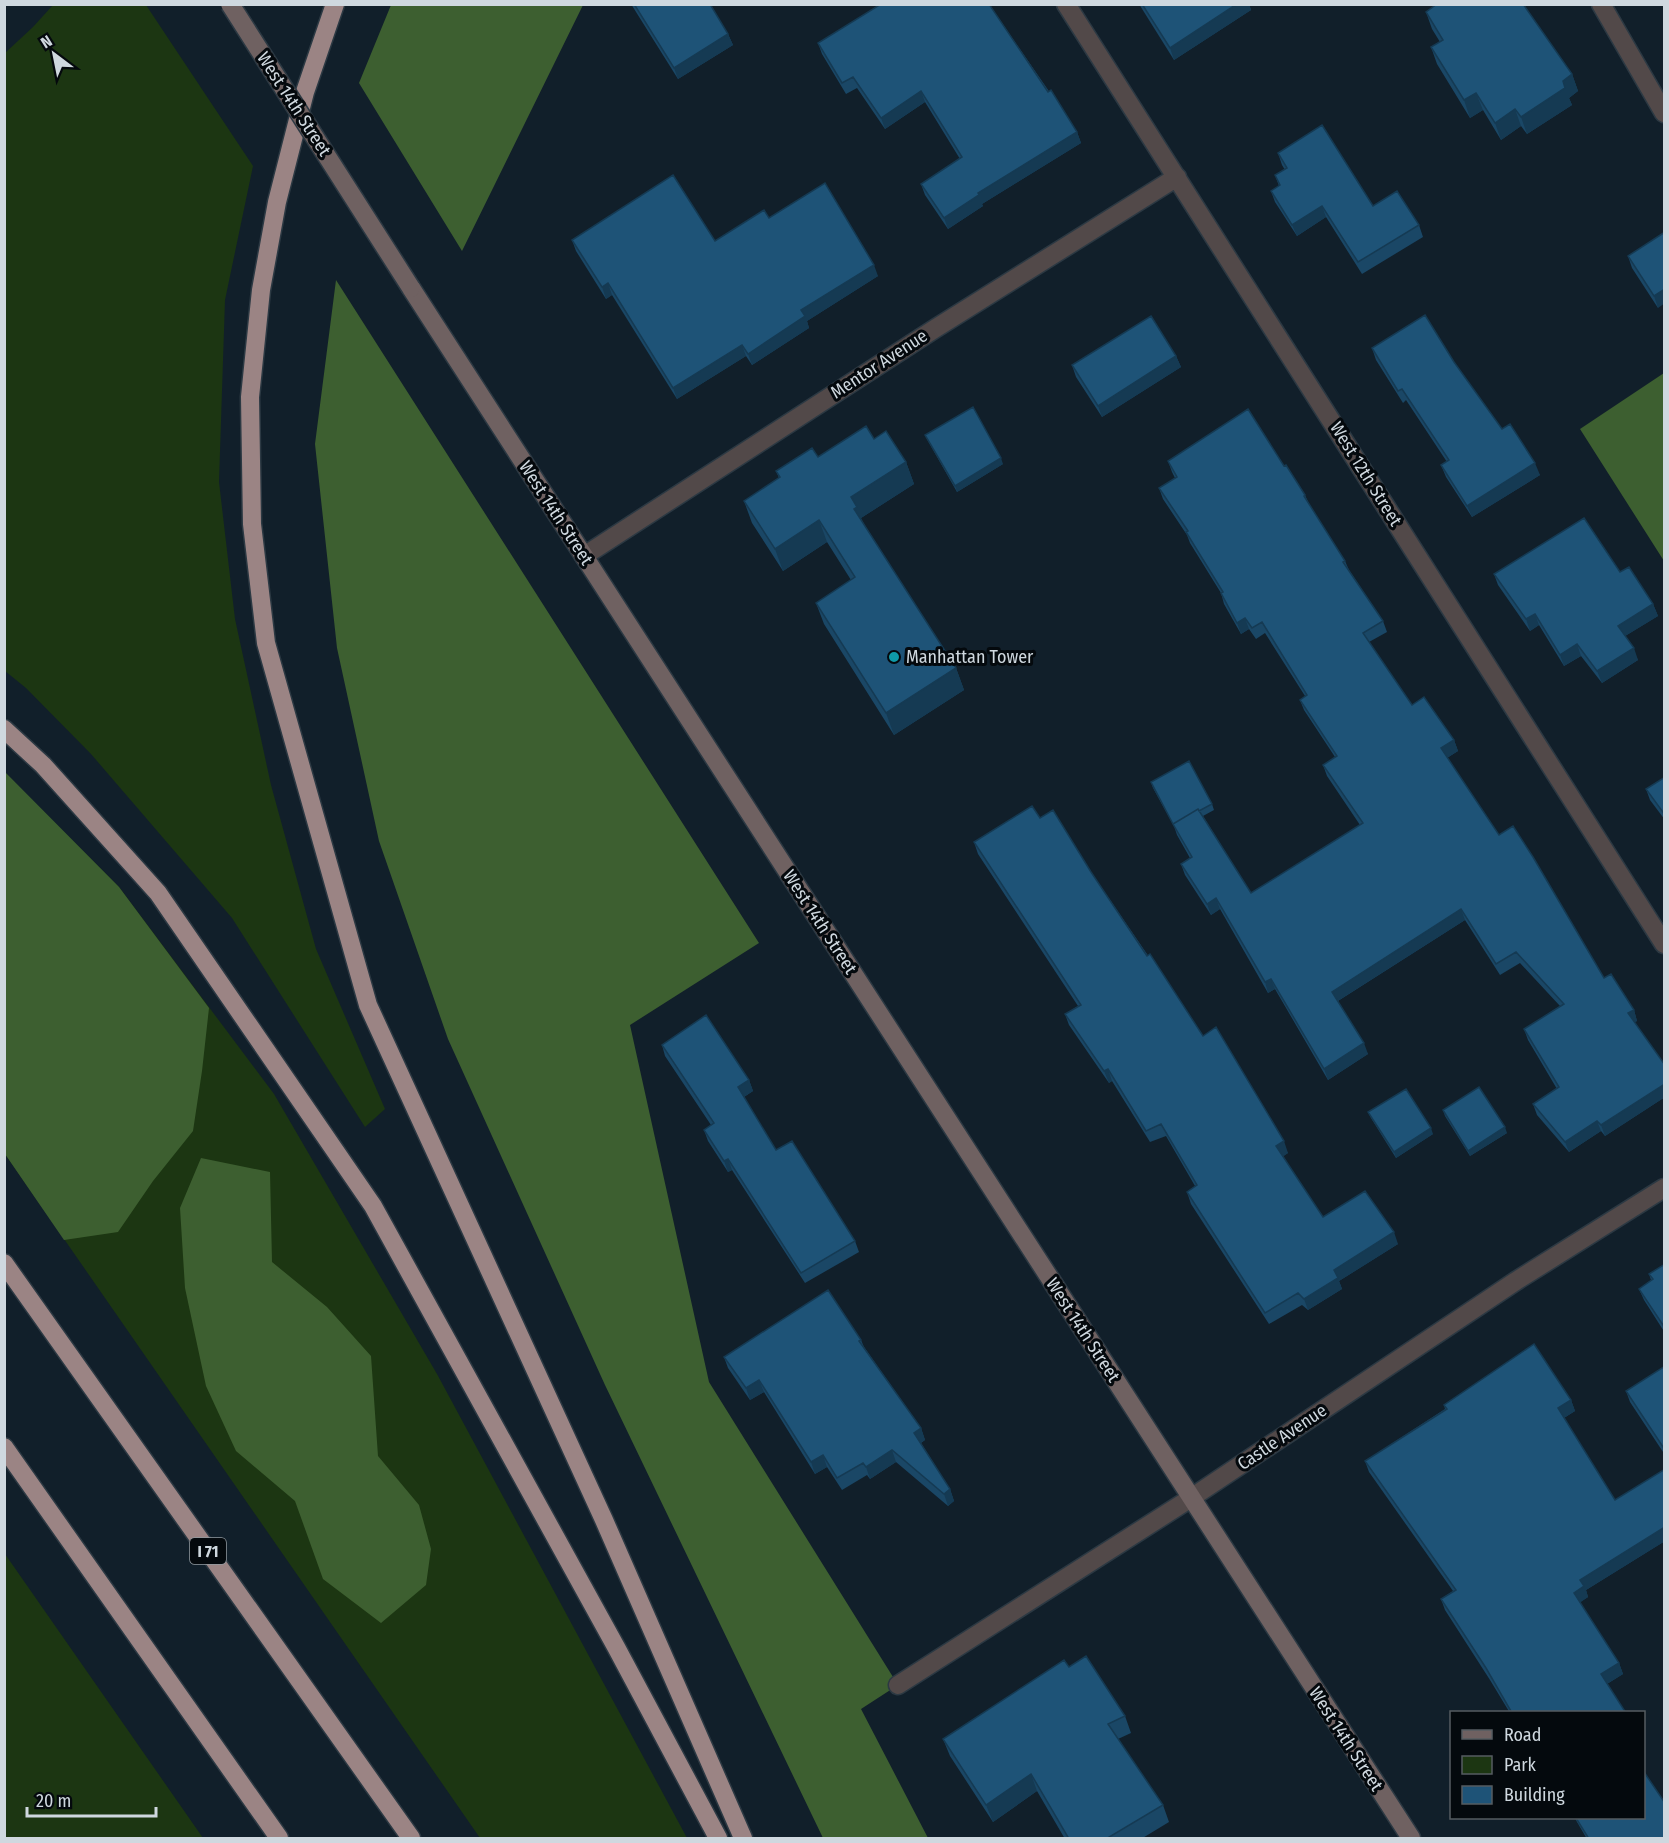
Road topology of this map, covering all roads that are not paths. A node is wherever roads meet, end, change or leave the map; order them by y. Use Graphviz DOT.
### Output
graph roads {
  1 [pos="230,4"];
  2 [pos="334,4"];
  3 [pos="1066,4"];
  4 [pos="1601,4"];
  5 [pos="1665,113"];
  6 [pos="1177,177"];
  7 [pos="584,556"];
  8 [pos="4,729"];
  9 [pos="1665,944"];
  10 [pos="1665,1188"];
  11 [pos="4,1263"];
  12 [pos="4,1447"];
  13 [pos="1191,1498"];
  14 [pos="898,1685"];
  15 [pos="279,1839"];
  16 [pos="411,1839"];
  17 [pos="718,1839"];
  18 [pos="743,1839"];
  19 [pos="1411,1839"];
  1 -- 7 [label="street, West 14th Street, bridge"];
  2 -- 18 [label="highway"];
  3 -- 6 [label="street, West 12th Street"];
  4 -- 5 [label="street"];
  6 -- 7 [label="street, Mentor Avenue"];
  6 -- 9 [label="street, West 12th Street"];
  7 -- 13 [label="street, West 14th Street"];
  8 -- 17 [label="highway"];
  10 -- 13 [label="street, Castle Avenue"];
  11 -- 16 [label="highway, I 71"];
  12 -- 15 [label="highway"];
  13 -- 14 [label="street, Castle Avenue"];
  13 -- 19 [label="street, West 14th Street"];
}
